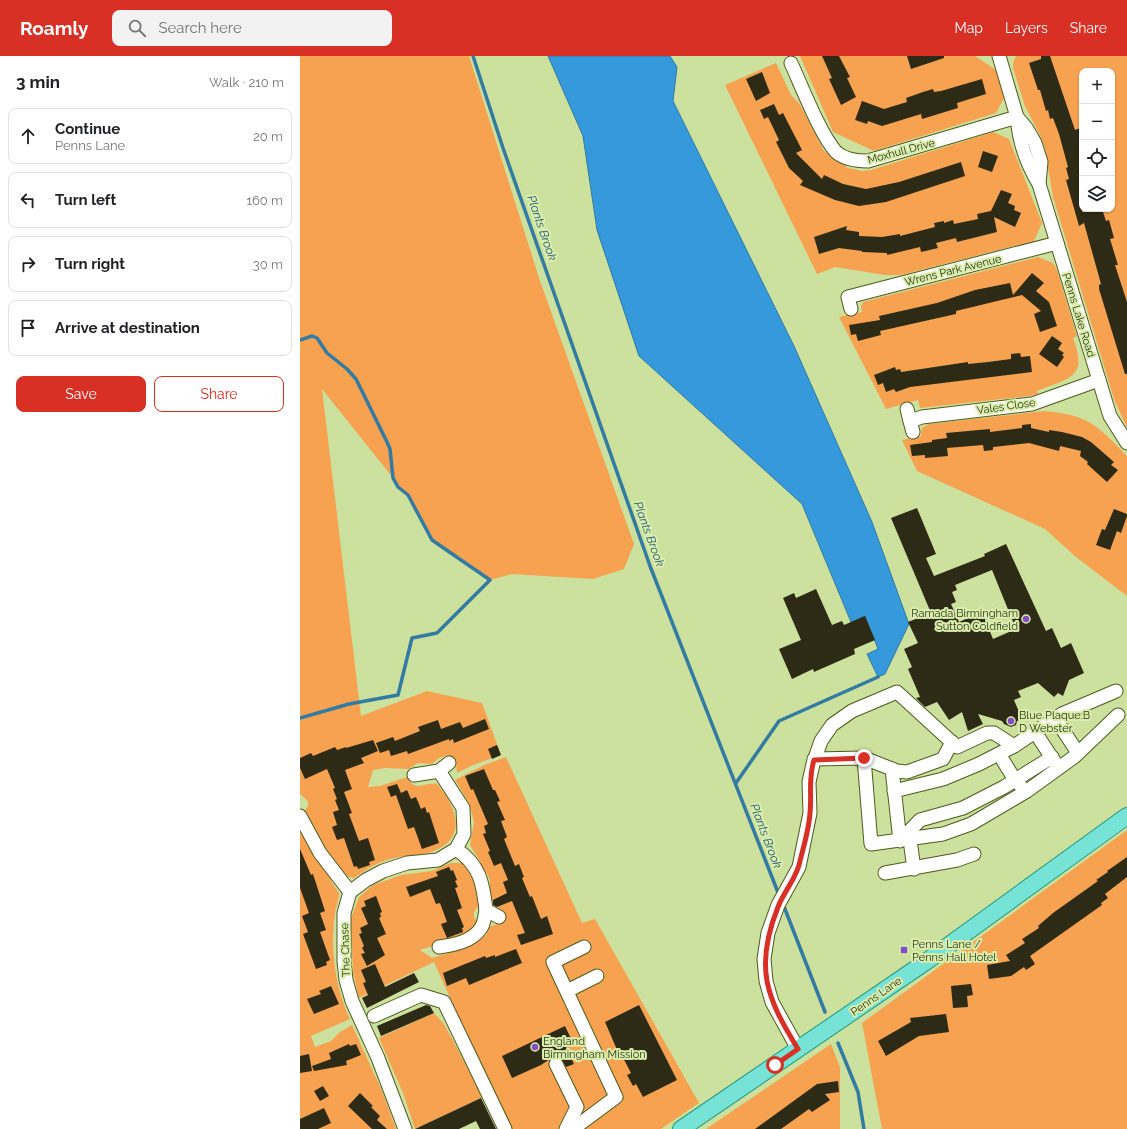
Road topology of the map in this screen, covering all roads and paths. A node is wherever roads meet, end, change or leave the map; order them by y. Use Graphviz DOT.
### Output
graph roads {
  1 [pos="999,56"];
  2 [pos="791,63"];
  3 [pos="1017,117"];
  4 [pos="1057,243"];
  5 [pos="848,297"];
  6 [pos="1099,380"];
  7 [pos="910,421"];
  8 [pos="1127,443"];
  9 [pos="1116,691"];
  10 [pos="1118,715"];
  11 [pos="1055,718"];
  12 [pos="1035,732"];
  13 [pos="952,742"];
  14 [pos="1014,746"];
  15 [pos="1078,753"];
  16 [pos="999,754"];
  17 [pos="864,758"];
  18 [pos="814,760"];
  19 [pos="1055,762"];
  20 [pos="892,769"];
  21 [pos="414,776"];
  22 [pos="1014,780"];
  23 [pos="894,791"];
  24 [pos="1027,791"];
  25 [pos="300,816"];
  26 [pos="1127,816"];
  27 [pos="905,840"];
  28 [pos="456,849"];
  29 [pos="974,854"];
  30 [pos="914,869"];
  31 [pos="885,873"];
  32 [pos="350,892"];
  33 [pos="482,913"];
  34 [pos="499,917"];
  35 [pos="439,947"];
  36 [pos="584,947"];
  37 [pos="597,976"];
  38 [pos="567,991"];
  39 [pos="374,1016"];
  40 [pos="798,1049"];
  41 [pos="556,1064"];
  42 [pos="405,1129"];
  43 [pos="505,1129"];
  44 [pos="566,1129"];
  45 [pos="573,1129"];
  46 [pos="681,1129"];
  1 -- 3 [label="street, Penns Lake Road"];
  2 -- 3 [label="street, Moxhull Drive"];
  3 -- 4 [label="street, Penns Lake Road"];
  4 -- 5 [label="street, Wrens Park Avenue"];
  4 -- 6 [label="street, Penns Lake Road"];
  6 -- 7 [label="street, Vales Close"];
  6 -- 8 [label="street, Penns Lake Road"];
  9 -- 11 [label="street"];
  10 -- 15 [label="street"];
  11 -- 12 [label="street"];
  11 -- 15 [label="street"];
  12 -- 14 [label="street"];
  12 -- 19 [label="street"];
  13 -- 14 [label="street"];
  13 -- 18 [label="street"];
  13 -- 20 [label="street"];
  14 -- 16 [label="street"];
  15 -- 19 [label="street"];
  16 -- 22 [label="street"];
  16 -- 23 [label="street"];
  17 -- 18 [label="street"];
  17 -- 20 [label="street"];
  17 -- 27 [label="street"];
  18 -- 40 [label="street"];
  19 -- 22 [label="street"];
  19 -- 24 [label="street"];
  20 -- 23 [label="street"];
  21 -- 28 [label="street"];
  22 -- 24 [label="street"];
  22 -- 27 [label="street"];
  23 -- 27 [label="street"];
  24 -- 27 [label="street"];
  25 -- 32 [label="street"];
  26 -- 40 [label="main road, Penns Lane"];
  27 -- 30 [label="street"];
  28 -- 32 [label="street"];
  28 -- 33 [label="street"];
  29 -- 30 [label="street"];
  30 -- 31 [label="street"];
  32 -- 42 [label="street, The Chase"];
  33 -- 34 [label="street"];
  33 -- 35 [label="street"];
  36 -- 38 [label="street"];
  37 -- 38 [label="street"];
  38 -- 45 [label="street"];
  39 -- 43 [label="street"];
  40 -- 46 [label="main road, Penns Lane"];
  41 -- 44 [label="street"];
}
